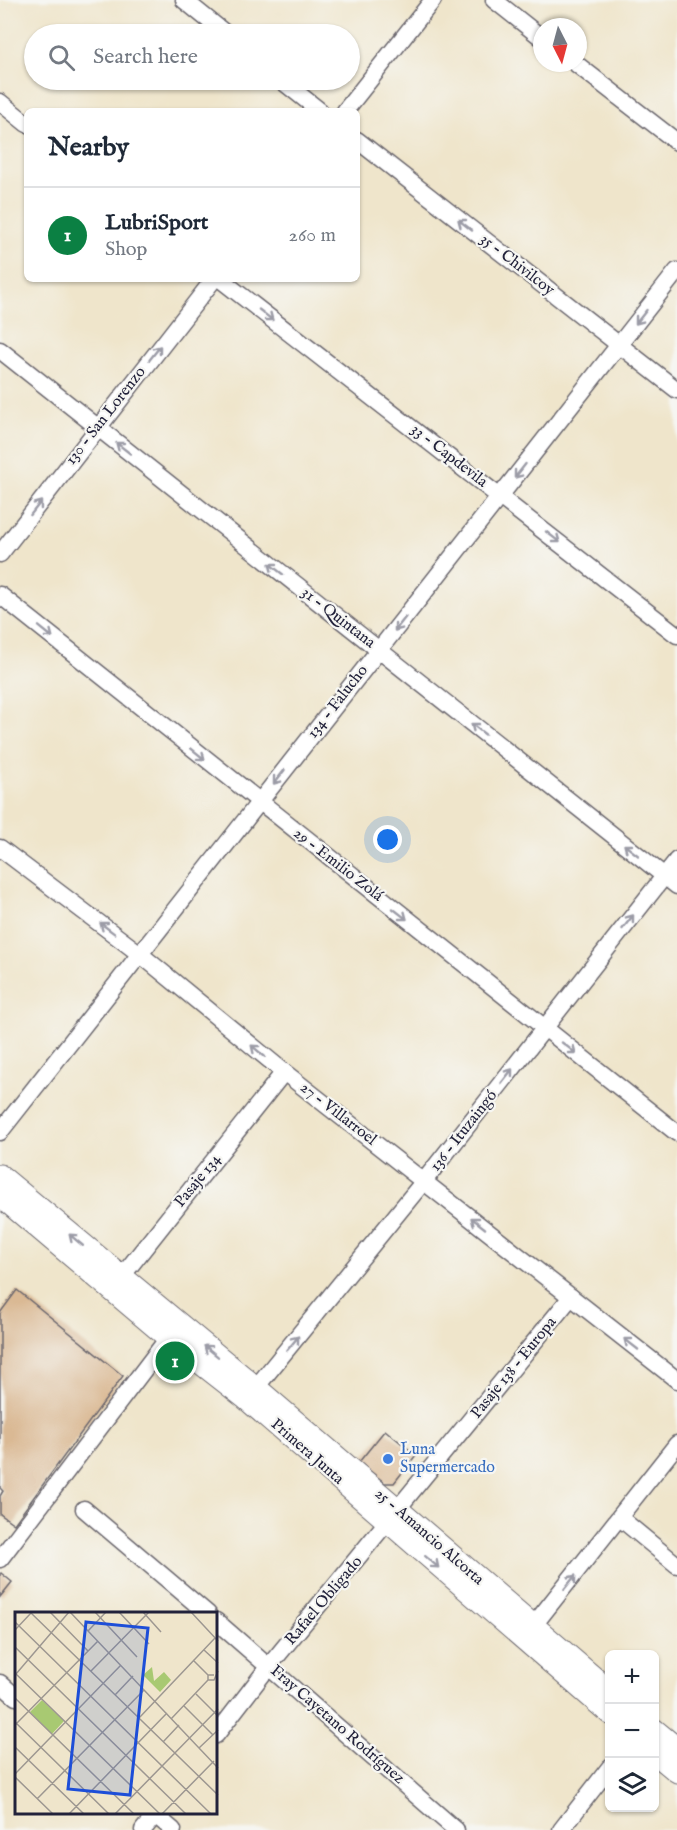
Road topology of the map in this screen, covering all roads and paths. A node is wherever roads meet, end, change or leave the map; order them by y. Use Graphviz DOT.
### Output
graph roads {
  1 [pos="184,0"];
  2 [pos="433,0"];
  3 [pos="494,0"];
  4 [pos="214,24"];
  5 [pos="533,31"];
  6 [pos="587,72"];
  7 [pos="294,90"];
  8 [pos="0,102"];
  9 [pos="316,108"];
  10 [pos="347,108"];
  11 [pos="24,122"];
  12 [pos="360,142"];
  13 [pos="677,142"];
  14 [pos="677,272"];
  15 [pos="212,282"];
  16 [pos="224,282"];
  17 [pos="619,345"];
  18 [pos="0,350"];
  19 [pos="677,390"];
  20 [pos="97,427"];
  21 [pos="501,495"];
  22 [pos="0,554"];
  23 [pos="0,595"];
  24 [pos="677,635"];
  25 [pos="379,650"];
  26 [pos="259,803"];
  27 [pos="0,848"];
  28 [pos="677,860"];
  29 [pos="670,881"];
  30 [pos="140,954"];
  31 [pos="545,1029"];
  32 [pos="285,1072"];
  33 [pos="0,1132"];
  34 [pos="677,1134"];
  35 [pos="0,1176"];
  36 [pos="424,1181"];
  37 [pos="2,1201"];
  38 [pos="116,1284"];
  39 [pos="572,1297"];
  40 [pos="168,1338"];
  41 [pos="677,1380"];
  42 [pos="251,1394"];
  43 [pos="677,1444"];
  44 [pos="84,1509"];
  45 [pos="393,1517"];
  46 [pos="620,1518"];
  47 [pos="0,1559"];
  48 [pos="677,1565"];
  49 [pos="206,1612"];
  50 [pos="218,1623"];
  51 [pos="528,1634"];
  52 [pos="269,1666"];
  53 [pos="0,1683"];
  54 [pos="605,1688"];
  55 [pos="15,1696"];
  56 [pos="605,1710"];
  57 [pos="218,1732"];
  58 [pos="659,1733"];
  59 [pos="677,1748"];
  60 [pos="659,1757"];
  61 [pos="605,1772"];
  62 [pos="677,1772"];
  63 [pos="154,1815"];
  64 [pos="156,1815"];
  65 [pos="143,1830"];
  66 [pos="173,1830"];
  67 [pos="456,1830"];
  68 [pos="561,1830"];
  1 -- 4 [label="street"];
  2 -- 10 [label="street"];
  3 -- 5 [label="street"];
  6 -- 13 [label="street"];
  7 -- 9 [label="street"];
  8 -- 11 [label="street"];
  17 -- 12 [label="street, 35 - Chivilcoy, one-way"];
  14 -- 17 [label="street, 134 - Falucho, one-way"];
  20 -- 15 [label="street, 130 - San Lorenzo, one-way"];
  16 -- 21 [label="street, 33 - Capdevila, one-way"];
  17 -- 19 [label="street, 35 - Chivilcoy"];
  17 -- 21 [label="street, 134 - Falucho, one-way"];
  18 -- 20 [label="street, 31 - Quintana"];
  22 -- 20 [label="street, 130 - San Lorenzo, one-way"];
  25 -- 20 [label="street, 31 - Quintana, one-way"];
  21 -- 24 [label="street, 33 - Capdevila, one-way"];
  21 -- 25 [label="street, 134 - Falucho, one-way"];
  23 -- 26 [label="street, 29 - Emilio Zolá, one-way"];
  25 -- 26 [label="street, 134 - Falucho, one-way"];
  29 -- 25 [label="street, 31 - Quintana, one-way"];
  26 -- 30 [label="street, 134 - Falucho"];
  26 -- 31 [label="street, 29 - Emilio Zolá, one-way"];
  30 -- 27 [label="street, 27 - Villarroel, one-way"];
  28 -- 29 [label="street, 136 - Ituzaingó"];
  31 -- 29 [label="street, 136 - Ituzaingó, one-way"];
  32 -- 30 [label="street, 27 - Villarroel, one-way"];
  30 -- 33 [label="street, 134 - Falucho"];
  31 -- 34 [label="street, 29 - Emilio Zolá, one-way"];
  36 -- 31 [label="street, 136 - Ituzaingó, one-way"];
  32 -- 36 [label="street, 27 - Villarroel"];
  32 -- 38 [label="street, Pasaje 134"];
  38 -- 35 [label="main road, 25 - Amancio Alcorta, one-way"];
  39 -- 36 [label="street, 27 - Villarroel, one-way"];
  42 -- 36 [label="street, 136 - Ituzaingó, one-way"];
  37 -- 38 [label="main road"];
  38 -- 40 [label="main road"];
  42 -- 38 [label="main road, 25 - Amancio Alcorta, one-way"];
  41 -- 39 [label="street, 27 - Villarroel, one-way"];
  39 -- 45 [label="street, Pasaje 138 - Europa"];
  40 -- 42 [label="main road"];
  40 -- 47 [label="street"];
  42 -- 45 [label="main road, 25 - Amancio Alcorta"];
  43 -- 46 [label="street"];
  44 -- 49 [label="street"];
  45 -- 51 [label="main road, 25 - Amancio Alcorta"];
  45 -- 52 [label="street, Rafael Obligado"];
  46 -- 48 [label="street"];
  51 -- 46 [label="street, one-way"];
  50 -- 52 [label="street, Fray Cayetano Rodríguez"];
  51 -- 54 [label="main road, 25 - Amancio Alcorta"];
  51 -- 56 [label="main road"];
  52 -- 57 [label="street, Rafael Obligado"];
  52 -- 67 [label="street, Fray Cayetano Rodríguez"];
  53 -- 55 [label="street"];
  58 -- 59 [label="main road"];
  60 -- 62 [label="main road"];
  61 -- 68 [label="street"];
  63 -- 65 [label="street"];
  64 -- 66 [label="street"];
}
